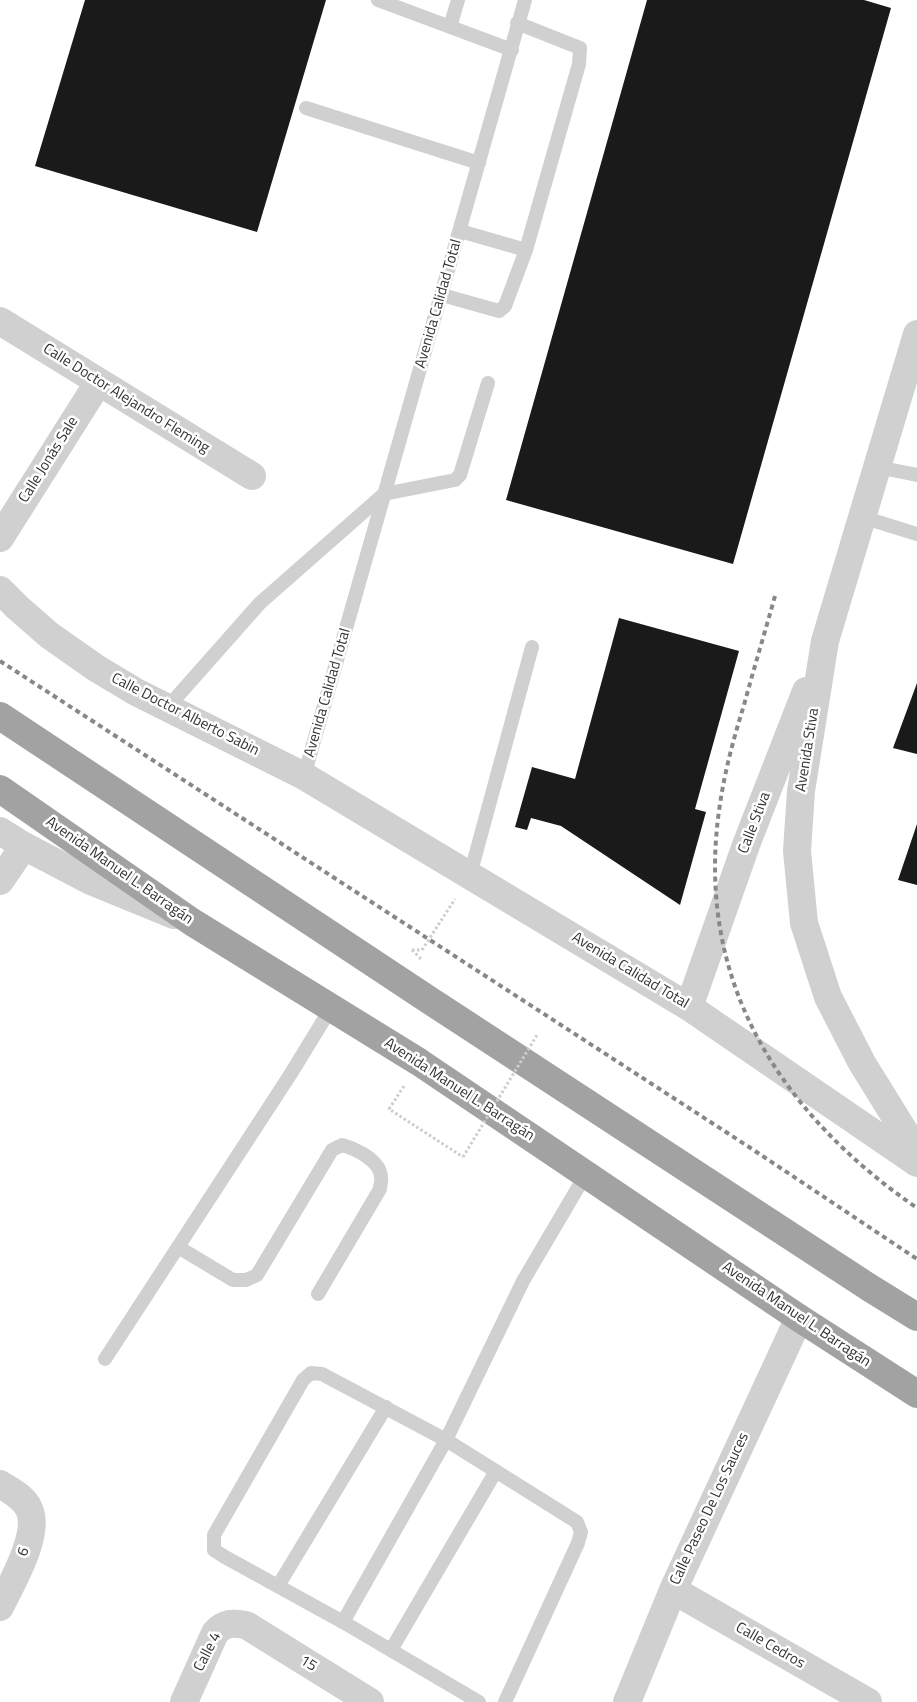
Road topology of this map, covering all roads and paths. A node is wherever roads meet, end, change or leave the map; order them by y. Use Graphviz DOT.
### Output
graph roads {
  1 [pos="378,0"];
  2 [pos="458,0"];
  3 [pos="525,0"];
  4 [pos="517,23"];
  5 [pos="450,27"];
  6 [pos="512,50"];
  7 [pos="306,108"];
  8 [pos="479,162"];
  9 [pos="460,231"];
  10 [pos="526,250"];
  11 [pos="442,294"];
  12 [pos="0,321"];
  13 [pos="917,334"];
  14 [pos="98,383"];
  15 [pos="488,383"];
  16 [pos="877,468"];
  17 [pos="917,474"];
  18 [pos="252,476"];
  19 [pos="384,494"];
  20 [pos="862,517"];
  21 [pos="917,534"];
  22 [pos="0,538"];
  23 [pos="0,590"];
  24 [pos="825,641"];
  25 [pos="532,647"];
  26 [pos="167,708"];
  27 [pos="0,716"];
  28 [pos="304,776"];
  29 [pos="0,789"];
  30 [pos="0,831"];
  31 [pos="24,846"];
  32 [pos="470,875"];
  33 [pos="0,881"];
  34 [pos="192,922"];
  35 [pos="412,950"];
  36 [pos="689,1007"];
  37 [pos="331,1008"];
  38 [pos="537,1035"];
  39 [pos="389,1109"];
  40 [pos="917,1152"];
  41 [pos="917,1163"];
  42 [pos="586,1174"];
  43 [pos="178,1247"];
  44 [pos="318,1294"];
  45 [pos="917,1316"];
  46 [pos="799,1318"];
  47 [pos="105,1360"];
  48 [pos="917,1394"];
  49 [pos="386,1407"];
  50 [pos="446,1440"];
  51 [pos="496,1470"];
  52 [pos="10,1491"];
  53 [pos="278,1586"];
  54 [pos="673,1590"];
  55 [pos="0,1607"];
  56 [pos="343,1622"];
  57 [pos="246,1625"];
  58 [pos="391,1650"];
  59 [pos="184,1702"];
  60 [pos="370,1702"];
  61 [pos="479,1702"];
  62 [pos="505,1702"];
  63 [pos="626,1702"];
  64 [pos="868,1702"];
  1 -- 5 [label="lane"];
  2 -- 5 [label="lane"];
  3 -- 4 [label="lane, Avenida Calidad Total"];
  4 -- 6 [label="lane, Avenida Calidad Total"];
  4 -- 10 [label="lane"];
  5 -- 6 [label="lane"];
  6 -- 8 [label="lane, Avenida Calidad Total"];
  7 -- 8 [label="lane"];
  8 -- 9 [label="lane, Avenida Calidad Total"];
  9 -- 10 [label="lane"];
  9 -- 11 [label="lane, Avenida Calidad Total"];
  10 -- 11 [label="lane"];
  11 -- 19 [label="lane, Avenida Calidad Total"];
  12 -- 14 [label="street, Calle Doctor Alejandro Fleming"];
  13 -- 16 [label="street, Avenida Stiva"];
  14 -- 18 [label="street, Calle Doctor Alejandro Fleming"];
  14 -- 22 [label="street, Calle Jonás Sale"];
  15 -- 19 [label="lane"];
  16 -- 17 [label="lane"];
  16 -- 20 [label="street, Avenida Stiva"];
  19 -- 26 [label="lane"];
  19 -- 28 [label="lane, Avenida Calidad Total"];
  20 -- 21 [label="lane"];
  20 -- 24 [label="street, Avenida Stiva"];
  23 -- 26 [label="street, Calle Doctor Alberto Sabin"];
  24 -- 36 [label="street, Calle Stiva"];
  24 -- 40 [label="street, Avenida Stiva"];
  25 -- 32 [label="lane"];
  26 -- 28 [label="street, Calle Doctor Alberto Sabin"];
  27 -- 45 [label="highway"];
  28 -- 32 [label="street, Avenida Calidad Total"];
  29 -- 34 [label="highway, Avenida Manuel L. Barragán"];
  30 -- 31 [label="street"];
  31 -- 33 [label="street"];
  31 -- 34 [label="street"];
  32 -- 35 [label="path"];
  32 -- 36 [label="street, Avenida Calidad Total"];
  34 -- 37 [label="highway, Avenida Manuel L. Barragán"];
  36 -- 41 [label="street, Avenida Calidad Total"];
  37 -- 42 [label="highway, Avenida Manuel L. Barragán"];
  37 -- 43 [label="lane"];
  38 -- 39 [label="path, bridge"];
  42 -- 46 [label="highway, Avenida Manuel L. Barragán"];
  42 -- 50 [label="lane"];
  43 -- 44 [label="lane"];
  43 -- 47 [label="lane"];
  46 -- 48 [label="highway, Avenida Manuel L. Barragán"];
  46 -- 54 [label="street, Calle Paseo De Los Sauces"];
  49 -- 50 [label="lane"];
  49 -- 53 [label="lane"];
  49 -- 53 [label="lane"];
  50 -- 51 [label="lane"];
  50 -- 56 [label="lane"];
  51 -- 58 [label="lane"];
  51 -- 62 [label="lane"];
  52 -- 55 [label="street, 6"];
  53 -- 56 [label="lane"];
  54 -- 63 [label="street, Calle Paseo De Los Sauces"];
  54 -- 64 [label="street, Calle Cedros"];
  56 -- 58 [label="lane"];
  57 -- 59 [label="street, Calle 4"];
  57 -- 60 [label="street, 15"];
  58 -- 61 [label="lane"];
}
